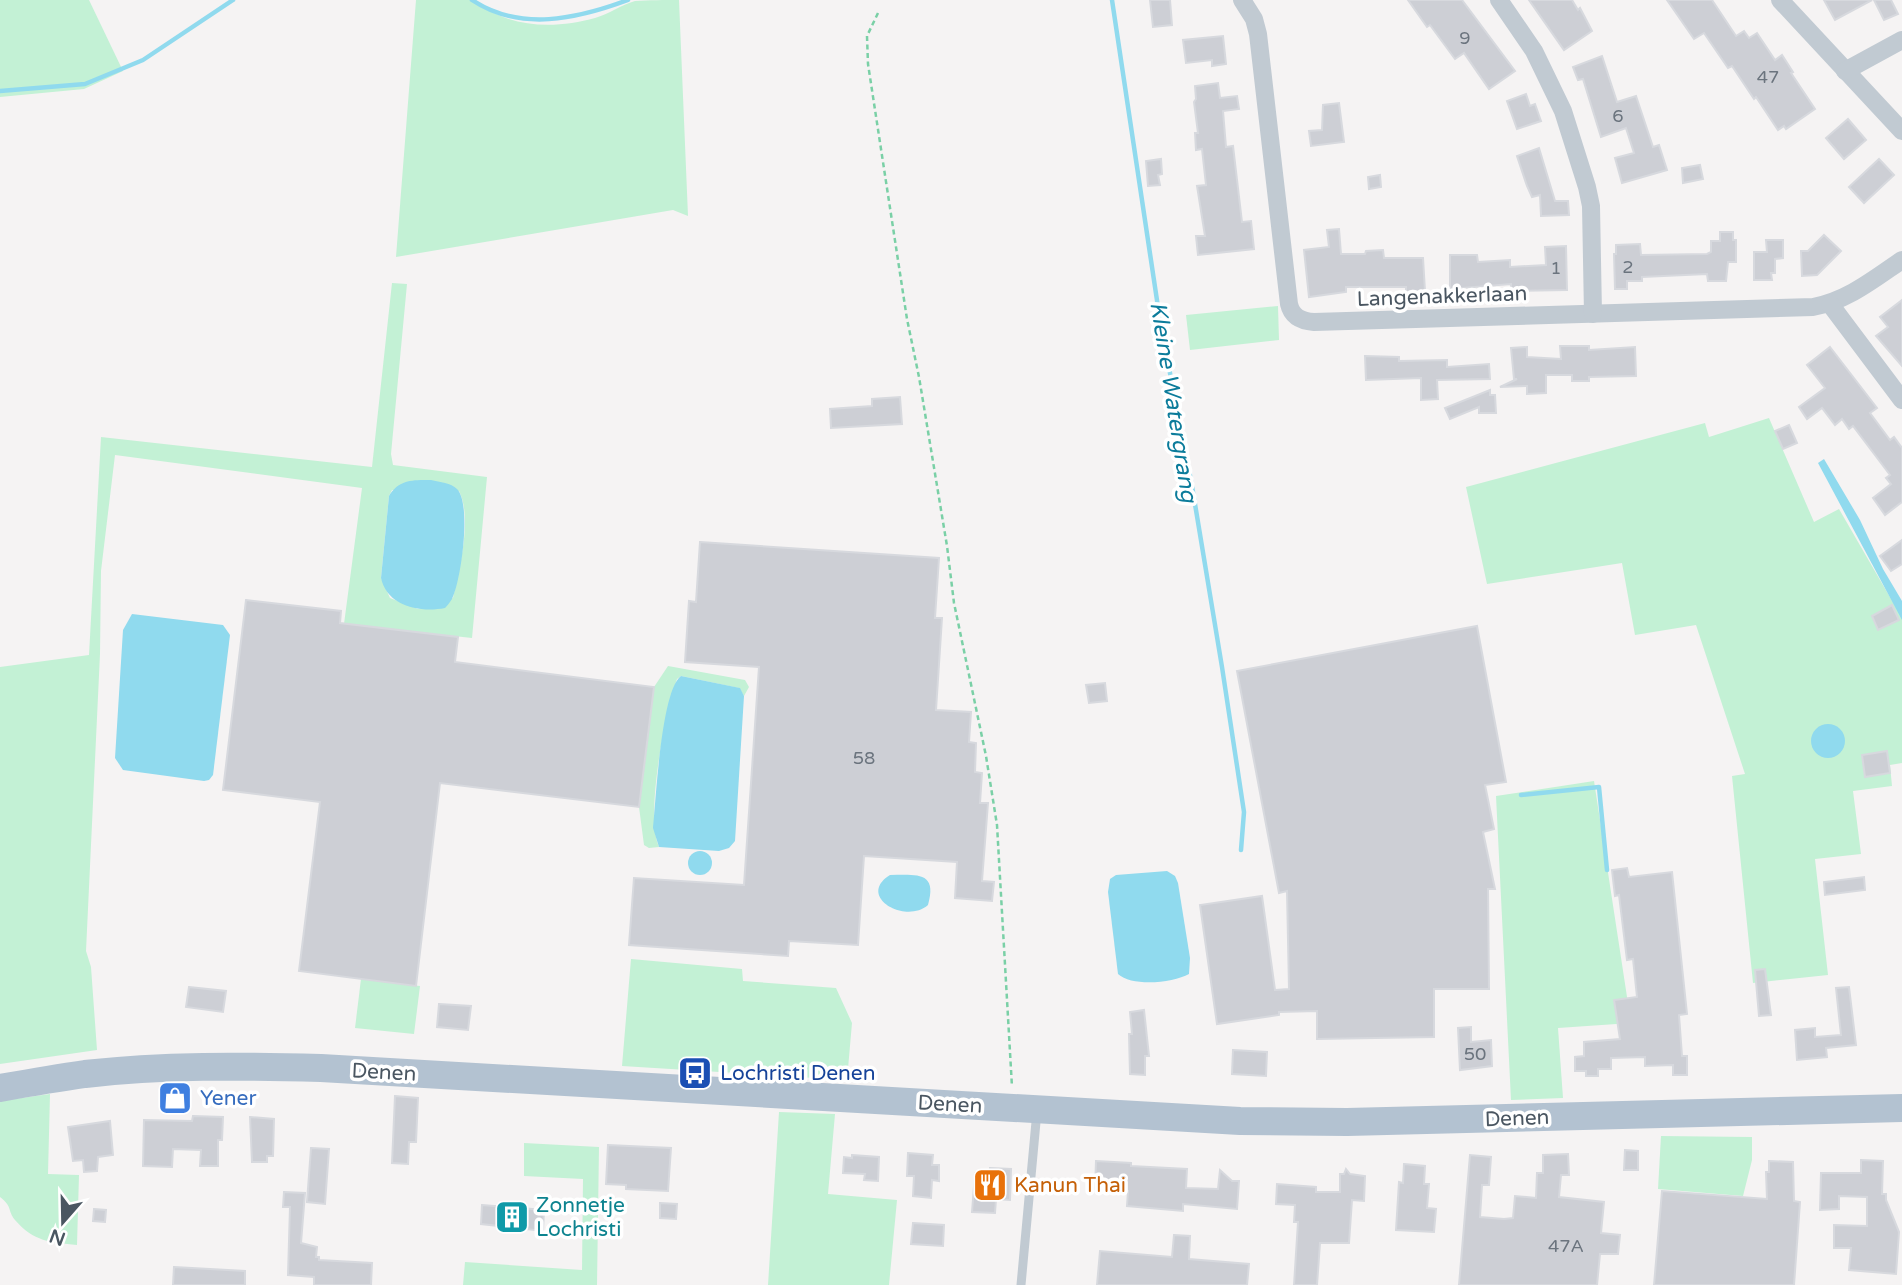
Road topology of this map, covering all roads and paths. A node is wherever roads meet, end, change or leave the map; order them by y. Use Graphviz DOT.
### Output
graph roads {
  1 [pos="1242,0"];
  2 [pos="1499,0"];
  3 [pos="1780,0"];
  4 [pos="878,13"];
  5 [pos="1902,40"];
  6 [pos="1844,71"];
  7 [pos="1902,131"];
  8 [pos="1902,260"];
  9 [pos="1830,304"];
  10 [pos="1593,314"];
  11 [pos="1902,400"];
  12 [pos="0,1088"];
  13 [pos="1902,1108"];
  14 [pos="1025,1109"];
  15 [pos="1021,1285"];
  1 -- 10 [label="street, Langenakkerlaan"];
  2 -- 10 [label="street"];
  3 -- 6 [label="street"];
  4 -- 14 [label="path"];
  5 -- 6 [label="street"];
  6 -- 7 [label="street"];
  8 -- 9 [label="street, Langenakkerlaan"];
  9 -- 10 [label="street, Langenakkerlaan"];
  9 -- 11 [label="street"];
  12 -- 14 [label="main road, Denen"];
  13 -- 14 [label="main road, Denen"];
  14 -- 15 [label="lane"];
}
